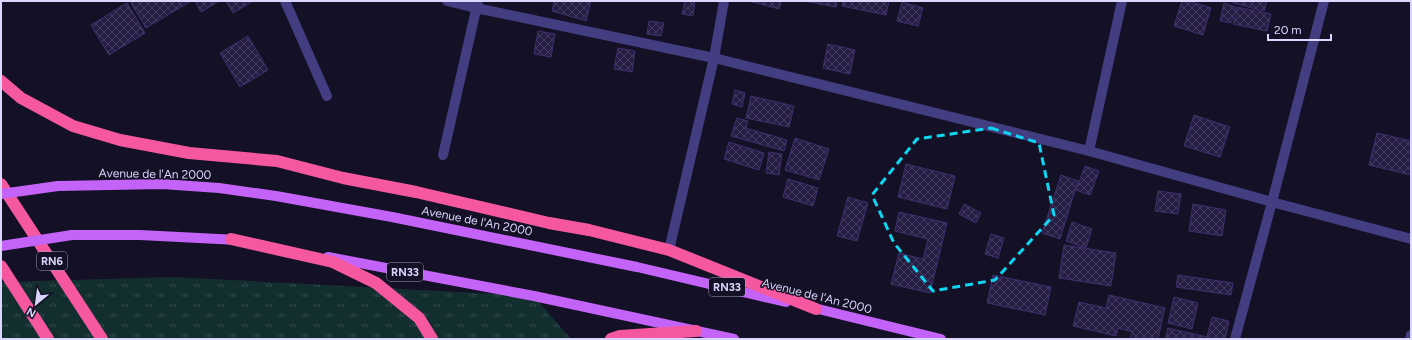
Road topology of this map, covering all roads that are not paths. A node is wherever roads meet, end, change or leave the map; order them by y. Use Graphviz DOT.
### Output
graph roads {
  1 [pos="285,1"];
  2 [pos="447,1"];
  3 [pos="724,1"];
  4 [pos="1122,1"];
  5 [pos="1324,1"];
  6 [pos="477,5"];
  7 [pos="714,58"];
  8 [pos="1,81"];
  9 [pos="327,96"];
  10 [pos="1089,151"];
  11 [pos="443,155"];
  12 [pos="1,184"];
  13 [pos="1,194"];
  14 [pos="1272,202"];
  15 [pos="1411,238"];
  16 [pos="231,239"];
  17 [pos="1,246"];
  18 [pos="669,250"];
  19 [pos="1,266"];
  20 [pos="816,309"];
  21 [pos="696,330"];
  22 [pos="1411,335"];
  23 [pos="717,337"];
  24 [pos="48,339"];
  25 [pos="102,339"];
  26 [pos="432,339"];
  27 [pos="611,339"];
  28 [pos="734,339"];
  29 [pos="941,339"];
  30 [pos="1235,339"];
  31 [pos="1410,339"];
  1 -- 9 [label="street"];
  2 -- 6 [label="street"];
  3 -- 7 [label="street"];
  4 -- 10 [label="street"];
  5 -- 14 [label="street"];
  6 -- 7 [label="street"];
  6 -- 11 [label="street"];
  7 -- 10 [label="street"];
  7 -- 18 [label="street"];
  8 -- 18 [label="highway"];
  10 -- 14 [label="street"];
  12 -- 25 [label="highway, RN6"];
  13 -- 20 [label="main road, Avenue de l'An 2000 / RN33, bridge"];
  14 -- 15 [label="street"];
  14 -- 30 [label="street"];
  16 -- 17 [label="main road, RN33, bridge"];
  16 -- 21 [label="main road, RN33"];
  16 -- 26 [label="highway"];
  18 -- 20 [label="highway"];
  19 -- 24 [label="highway"];
  20 -- 29 [label="main road, Avenue de l'An 2000 / RN33"];
  21 -- 23 [label="main road, RN33"];
  21 -- 27 [label="highway"];
  22 -- 31 [label="street"];
  23 -- 28 [label="main road, RN33"];
}
